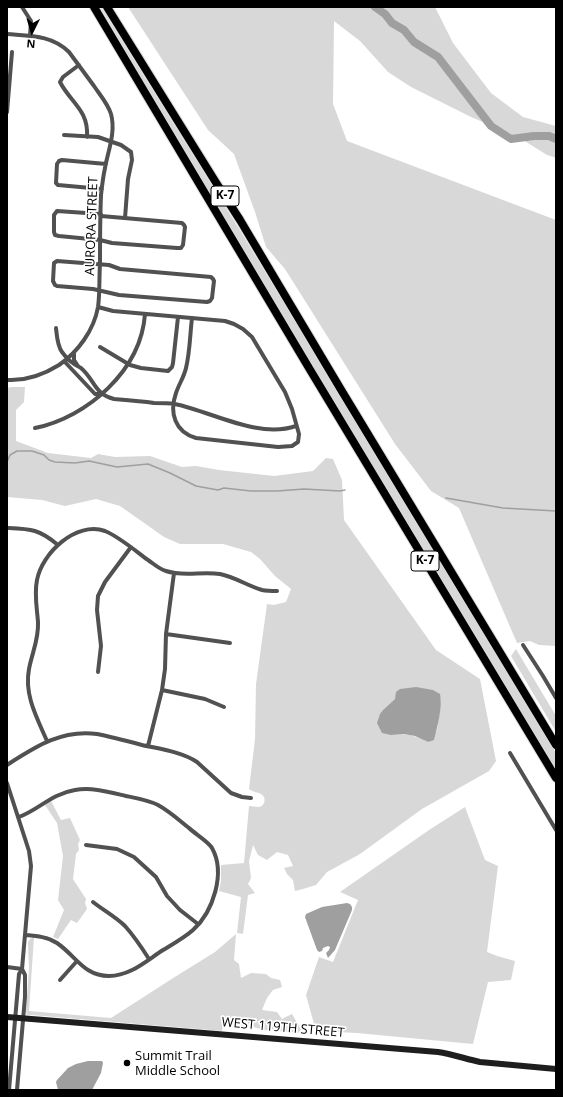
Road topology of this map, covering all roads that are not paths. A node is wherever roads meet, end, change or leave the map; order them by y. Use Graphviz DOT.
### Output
graph roads {
  1 [pos="22,7"];
  2 [pos="94,7"];
  3 [pos="107,7"];
  4 [pos="7,34"];
  5 [pos="30,36"];
  6 [pos="12,52"];
  7 [pos="79,65"];
  8 [pos="7,112"];
  9 [pos="64,135"];
  10 [pos="87,137"];
  11 [pos="111,142"];
  12 [pos="106,164"];
  13 [pos="102,189"];
  14 [pos="101,215"];
  15 [pos="125,218"];
  16 [pos="100,240"];
  17 [pos="100,264"];
  18 [pos="99,290"];
  19 [pos="98,307"];
  20 [pos="145,314"];
  21 [pos="178,317"];
  22 [pos="192,318"];
  23 [pos="56,328"];
  24 [pos="100,347"];
  25 [pos="74,353"];
  26 [pos="66,360"];
  27 [pos="128,363"];
  28 [pos="78,366"];
  29 [pos="7,380"];
  30 [pos="102,394"];
  31 [pos="174,404"];
  32 [pos="296,426"];
  33 [pos="35,428"];
  34 [pos="7,528"];
  35 [pos="58,545"];
  36 [pos="131,547"];
  37 [pos="174,573"];
  38 [pos="278,591"];
  39 [pos="166,634"];
  40 [pos="230,643"];
  41 [pos="523,644"];
  42 [pos="98,672"];
  43 [pos="162,690"];
  44 [pos="556,698"];
  45 [pos="224,707"];
  46 [pos="47,741"];
  47 [pos="556,745"];
  48 [pos="148,746"];
  49 [pos="510,753"];
  50 [pos="7,765"];
  51 [pos="556,778"];
  52 [pos="7,783"];
  53 [pos="251,798"];
  54 [pos="19,817"];
  55 [pos="556,830"];
  56 [pos="86,845"];
  57 [pos="93,902"];
  58 [pos="198,924"];
  59 [pos="26,934"];
  60 [pos="149,959"];
  61 [pos="77,961"];
  62 [pos="7,968"];
  63 [pos="22,969"];
  64 [pos="60,980"];
  65 [pos="7,1017"];
  66 [pos="15,1018"];
  67 [pos="23,1019"];
  68 [pos="556,1069"];
  69 [pos="9,1090"];
  70 [pos="17,1090"];
  1 -- 5 [label="street"];
  2 -- 51 [label="highway, K-7"];
  3 -- 47 [label="highway, K-7"];
  4 -- 5 [label="street, AURORA STREET"];
  5 -- 7 [label="street, AURORA STREET"];
  6 -- 8 [label="street"];
  7 -- 10 [label="street"];
  7 -- 11 [label="street, AURORA STREET"];
  9 -- 10 [label="street"];
  10 -- 11 [label="street"];
  11 -- 12 [label="street, AURORA STREET"];
  11 -- 15 [label="street"];
  12 -- 13 [label="street, AURORA STREET"];
  12 -- 13 [label="street"];
  13 -- 14 [label="street, AURORA STREET"];
  14 -- 15 [label="street"];
  14 -- 16 [label="street, AURORA STREET"];
  14 -- 16 [label="street"];
  15 -- 16 [label="street"];
  16 -- 17 [label="street, AURORA STREET"];
  17 -- 18 [label="street, AURORA STREET"];
  17 -- 18 [label="street"];
  17 -- 18 [label="street"];
  18 -- 19 [label="street, AURORA STREET"];
  19 -- 20 [label="street"];
  19 -- 25 [label="street, AURORA STREET"];
  20 -- 21 [label="street"];
  20 -- 27 [label="street"];
  21 -- 22 [label="street"];
  21 -- 27 [label="street"];
  22 -- 31 [label="street"];
  22 -- 32 [label="street"];
  23 -- 26 [label="street"];
  24 -- 27 [label="street"];
  25 -- 26 [label="street, AURORA STREET"];
  25 -- 28 [label="street"];
  26 -- 28 [label="street"];
  26 -- 29 [label="street, AURORA STREET"];
  26 -- 30 [label="street"];
  27 -- 30 [label="street"];
  28 -- 30 [label="street"];
  30 -- 31 [label="street"];
  30 -- 33 [label="street"];
  31 -- 32 [label="street"];
  31 -- 32 [label="street"];
  34 -- 35 [label="street"];
  35 -- 36 [label="street"];
  35 -- 46 [label="street"];
  36 -- 37 [label="street"];
  36 -- 42 [label="street"];
  37 -- 38 [label="street"];
  37 -- 39 [label="street"];
  39 -- 40 [label="street"];
  39 -- 43 [label="street"];
  41 -- 44 [label="street"];
  43 -- 45 [label="street"];
  43 -- 48 [label="street"];
  46 -- 48 [label="street"];
  46 -- 50 [label="street"];
  48 -- 53 [label="street"];
  49 -- 55 [label="street"];
  52 -- 54 [label="street"];
  54 -- 58 [label="street"];
  54 -- 59 [label="street"];
  56 -- 58 [label="street"];
  57 -- 60 [label="street"];
  58 -- 60 [label="street"];
  59 -- 61 [label="street"];
  59 -- 63 [label="street"];
  60 -- 61 [label="street"];
  61 -- 64 [label="street"];
  62 -- 63 [label="street"];
  63 -- 66 [label="street"];
  63 -- 67 [label="street"];
  65 -- 66 [label="main road, WEST 119TH STREET"];
  66 -- 67 [label="main road, WEST 119TH STREET"];
  66 -- 69 [label="street"];
  67 -- 68 [label="main road, WEST 119TH STREET"];
  67 -- 70 [label="street"];
}
